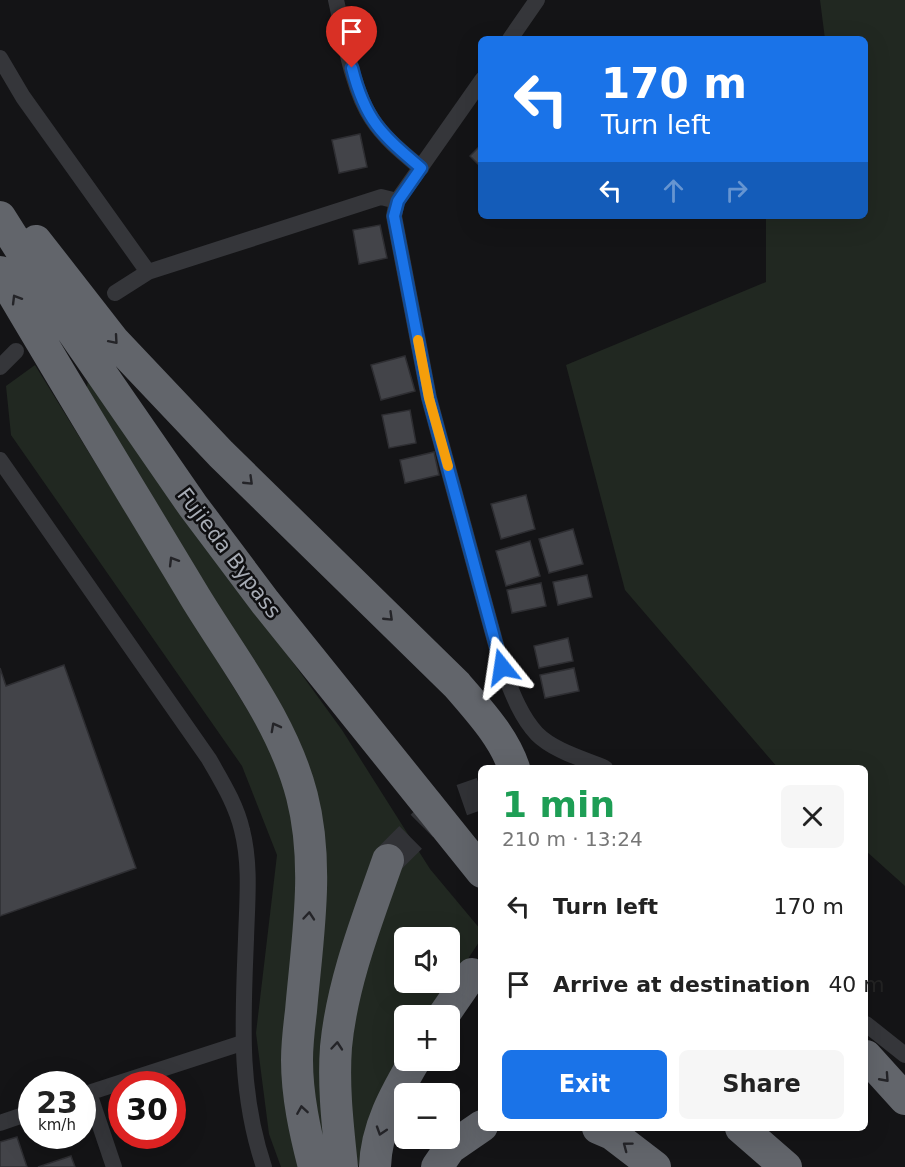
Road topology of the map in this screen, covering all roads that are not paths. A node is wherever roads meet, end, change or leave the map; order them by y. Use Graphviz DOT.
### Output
graph roads {
  1 [pos="336,0"];
  2 [pos="537,0"];
  3 [pos="512,36"];
  4 [pos="0,58"];
  5 [pos="478,86"];
  6 [pos="421,168"];
  7 [pos="0,196"];
  8 [pos="398,201"];
  9 [pos="0,217"];
  10 [pos="0,272"];
  11 [pos="148,272"];
  12 [pos="115,293"];
  13 [pos="16,351"];
  14 [pos="0,367"];
  15 [pos="0,460"];
  16 [pos="513,765"];
  17 [pos="598,765"];
  18 [pos="388,860"];
  19 [pos="478,867"];
  20 [pos="472,974"];
  21 [pos="451,1005"];
  22 [pos="868,1026"];
  23 [pos="242,1042"];
  24 [pos="905,1055"];
  25 [pos="868,1058"];
  26 [pos="409,1071"];
  27 [pos="96,1091"];
  28 [pos="905,1100"];
  29 [pos="18,1117"];
  30 [pos="96,1120"];
  31 [pos="0,1123"];
  32 [pos="478,1129"];
  33 [pos="605,1131"];
  34 [pos="744,1131"];
  35 [pos="114,1167"];
  36 [pos="264,1167"];
  37 [pos="314,1167"];
  38 [pos="342,1167"];
  39 [pos="375,1167"];
  40 [pos="437,1167"];
  41 [pos="655,1167"];
  42 [pos="786,1167"];
  1 -- 6 [label="street"];
  2 -- 3 [label="street"];
  4 -- 11 [label="street"];
  5 -- 6 [label="street"];
  6 -- 8 [label="street"];
  7 -- 16 [label="highway, one-way"];
  8 -- 11 [label="street"];
  8 -- 17 [label="street"];
  9 -- 19 [label="highway, Fujieda Bypass"];
  37 -- 10 [label="highway, one-way"];
  11 -- 12 [label="street"];
  13 -- 14 [label="street"];
  15 -- 23 [label="street"];
  38 -- 18 [label="highway, one-way"];
  20 -- 21 [label="highway"];
  22 -- 24 [label="street"];
  23 -- 27 [label="street"];
  23 -- 36 [label="street"];
  25 -- 28 [label="highway, one-way"];
  26 -- 39 [label="highway, one-way"];
  29 -- 31 [label="street"];
  30 -- 35 [label="street"];
  32 -- 40 [label="highway"];
  41 -- 33 [label="highway, one-way"];
  34 -- 42 [label="highway"];
}
